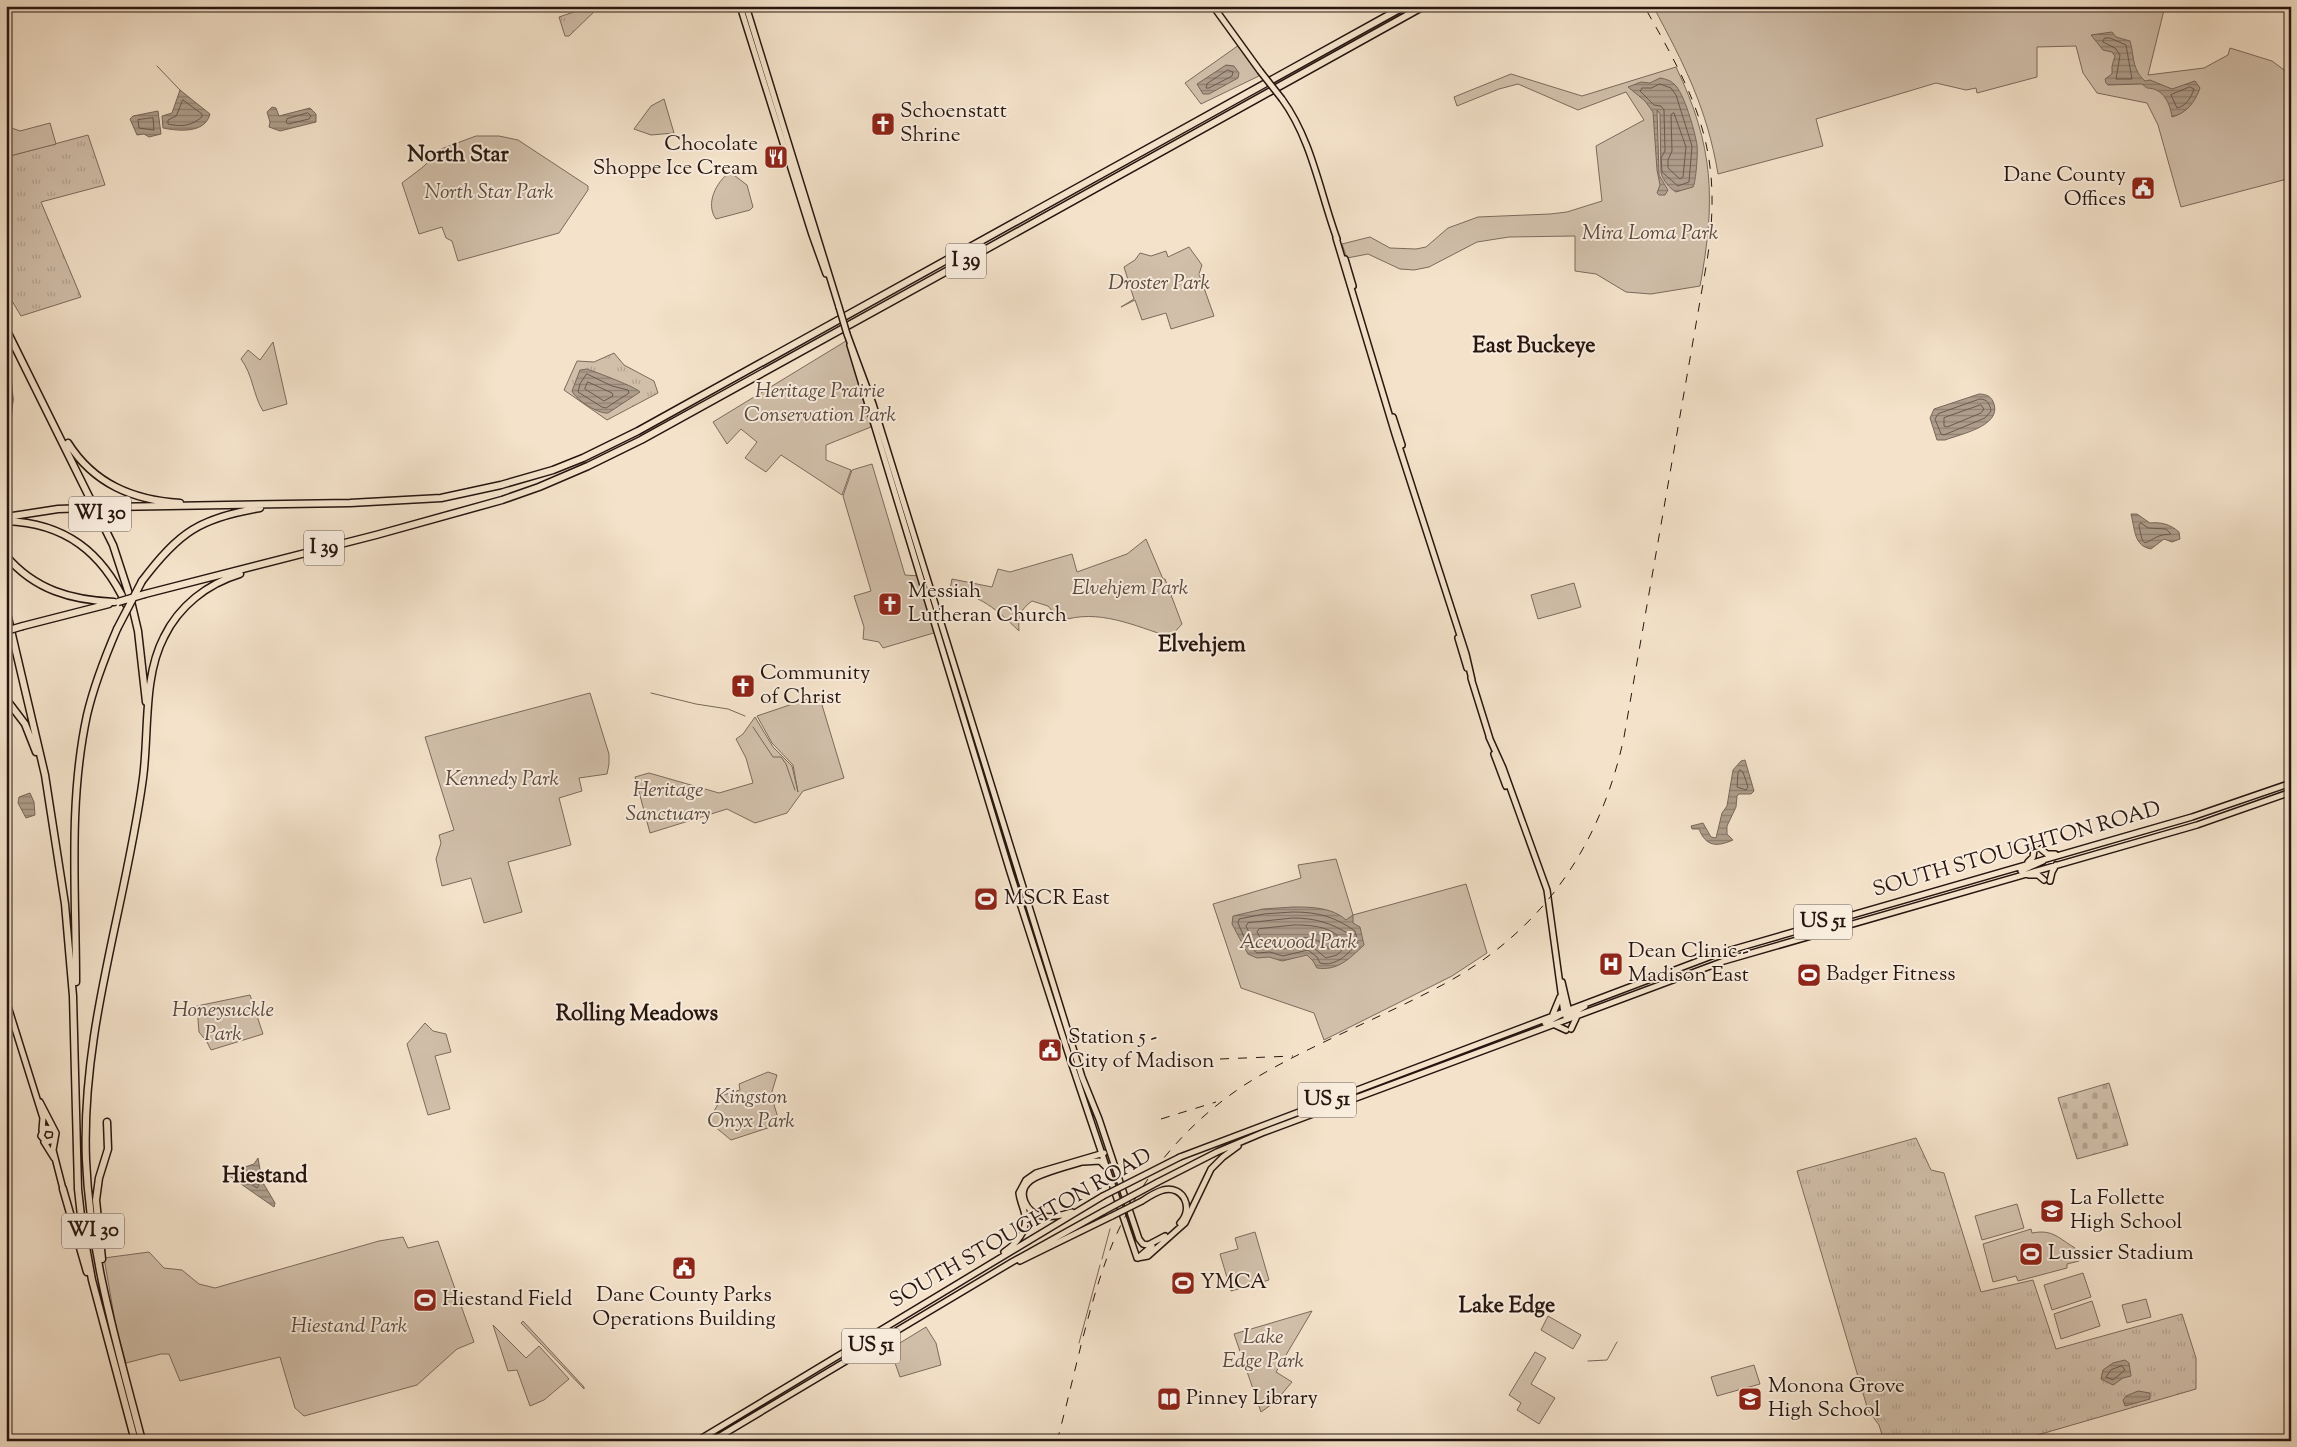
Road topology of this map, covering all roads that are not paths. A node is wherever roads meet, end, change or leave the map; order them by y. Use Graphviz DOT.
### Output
graph roads {
  1 [pos="740,6"];
  2 [pos="746,6"];
  3 [pos="1213,6"];
  4 [pos="1404,6"];
  5 [pos="1424,6"];
  6 [pos="836,298"];
  7 [pos="6,329"];
  8 [pos="847,334"];
  9 [pos="6,363"];
  10 [pos="36,387"];
  11 [pos="6,434"];
  12 [pos="284,504"];
  13 [pos="206,505"];
  14 [pos="6,517"];
  15 [pos="6,521"];
  16 [pos="376,535"];
  17 [pos="6,556"];
  18 [pos="116,602"];
  19 [pos="6,609"];
  20 [pos="6,631"];
  21 [pos="141,650"];
  22 [pos="6,699"];
  23 [pos="148,716"];
  24 [pos="2291,782"];
  25 [pos="2291,792"];
  26 [pos="57,842"];
  27 [pos="2087,847"];
  28 [pos="2041,849"];
  29 [pos="2034,850"];
  30 [pos="2060,855"];
  31 [pos="2045,859"];
  32 [pos="2026,864"];
  33 [pos="2057,865"];
  34 [pos="2040,870"];
  35 [pos="2024,874"];
  36 [pos="1991,883"];
  37 [pos="1640,982"];
  38 [pos="1564,996"];
  39 [pos="6,1000"];
  40 [pos="1580,1005"];
  41 [pos="1567,1014"];
  42 [pos="1578,1014"];
  43 [pos="1552,1015"];
  44 [pos="74,1024"];
  45 [pos="1552,1024"];
  46 [pos="1501,1043"];
  47 [pos="34,1091"];
  48 [pos="107,1122"];
  49 [pos="54,1129"];
  50 [pos="42,1130"];
  51 [pos="1262,1133"];
  52 [pos="54,1140"];
  53 [pos="44,1142"];
  54 [pos="1110,1152"];
  55 [pos="1102,1154"];
  56 [pos="54,1158"];
  57 [pos="1082,1162"];
  58 [pos="1107,1168"];
  59 [pos="63,1189"];
  60 [pos="1089,1204"];
  61 [pos="1165,1236"];
  62 [pos="1137,1258"];
  63 [pos="982,1280"];
  64 [pos="926,1302"];
  65 [pos="103,1324"];
  66 [pos="113,1330"];
  67 [pos="756,1405"];
  68 [pos="760,1412"];
  69 [pos="134,1441"];
  70 [pos="143,1441"];
  71 [pos="697,1441"];
  72 [pos="712,1441"];
  1 -- 6 [label="main road"];
  2 -- 6 [label="main road"];
  3 -- 38 [label="main road, bridge"];
  4 -- 12 [label="highway, I 39"];
  5 -- 16 [label="highway, I 39"];
  6 -- 8 [label="main road, bridge"];
  7 -- 10 [label="highway, WI 30"];
  8 -- 54 [label="main road"];
  8 -- 55 [label="main road"];
  9 -- 11 [label="highway"];
  10 -- 13 [label="highway"];
  10 -- 21 [label="highway, WI 30"];
  12 -- 13 [label="highway, I 39"];
  12 -- 44 [label="highway, bridge"];
  13 -- 14 [label="highway, I 39, bridge"];
  15 -- 21 [label="highway"];
  16 -- 18 [label="highway, I 39, bridge"];
  16 -- 23 [label="highway"];
  17 -- 18 [label="highway"];
  18 -- 20 [label="highway, I 39, bridge"];
  19 -- 26 [label="highway, WI 30"];
  21 -- 23 [label="highway, WI 30"];
  22 -- 26 [label="highway"];
  23 -- 66 [label="highway, WI 30"];
  24 -- 27 [label="main road, SOUTH STOUGHTON ROAD / US 51"];
  25 -- 33 [label="main road, SOUTH STOUGHTON ROAD / US 51"];
  26 -- 44 [label="highway, WI 30"];
  27 -- 30 [label="main road, SOUTH STOUGHTON ROAD / US 51"];
  27 -- 34 [label="main road"];
  28 -- 30 [label="main road"];
  29 -- 32 [label="main road"];
  30 -- 31 [label="main road, SOUTH STOUGHTON ROAD / US 51"];
  31 -- 32 [label="main road, SOUTH STOUGHTON ROAD / US 51"];
  31 -- 36 [label="main road"];
  32 -- 37 [label="main road, SOUTH STOUGHTON ROAD / US 51"];
  33 -- 34 [label="main road, SOUTH STOUGHTON ROAD / US 51"];
  33 -- 35 [label="main road"];
  34 -- 35 [label="main road, SOUTH STOUGHTON ROAD / US 51"];
  35 -- 36 [label="main road, SOUTH STOUGHTON ROAD / US 51"];
  36 -- 42 [label="main road, SOUTH STOUGHTON ROAD / US 51"];
  37 -- 40 [label="main road, SOUTH STOUGHTON ROAD / US 51"];
  37 -- 41 [label="main road"];
  38 -- 40 [label="main road"];
  38 -- 41 [label="main road"];
  38 -- 43 [label="main road"];
  39 -- 47 [label="main road"];
  40 -- 41 [label="main road, SOUTH STOUGHTON ROAD / US 51"];
  41 -- 42 [label="main road, SOUTH STOUGHTON ROAD / US 51"];
  41 -- 43 [label="main road, SOUTH STOUGHTON ROAD / US 51"];
  41 -- 45 [label="main road, SOUTH STOUGHTON ROAD / US 51"];
  41 -- 46 [label="main road"];
  42 -- 45 [label="main road"];
  43 -- 60 [label="main road, SOUTH STOUGHTON ROAD / US 51, bridge"];
  44 -- 65 [label="highway, WI 30"];
  45 -- 46 [label="main road, SOUTH STOUGHTON ROAD / US 51"];
  46 -- 51 [label="main road, SOUTH STOUGHTON ROAD / US 51"];
  47 -- 49 [label="main road"];
  47 -- 50 [label="main road"];
  48 -- 66 [label="highway"];
  49 -- 50 [label="main road"];
  49 -- 52 [label="main road"];
  50 -- 53 [label="main road"];
  51 -- 62 [label="main road"];
  51 -- 63 [label="main road, SOUTH STOUGHTON ROAD / US 51, bridge"];
  52 -- 53 [label="main road"];
  52 -- 56 [label="main road"];
  53 -- 56 [label="main road"];
  54 -- 55 [label="main road"];
  54 -- 61 [label="main road"];
  55 -- 57 [label="main road"];
  55 -- 58 [label="main road"];
  55 -- 64 [label="main road"];
  56 -- 59 [label="main road"];
  57 -- 58 [label="main road"];
  57 -- 60 [label="main road"];
  58 -- 62 [label="main road"];
  59 -- 65 [label="highway"];
  60 -- 64 [label="main road, SOUTH STOUGHTON ROAD / US 51"];
  61 -- 62 [label="main road"];
  61 -- 63 [label="main road, bridge"];
  63 -- 68 [label="main road, SOUTH STOUGHTON ROAD / US 51"];
  64 -- 67 [label="main road, SOUTH STOUGHTON ROAD / US 51"];
  65 -- 69 [label="highway, WI 30"];
  66 -- 70 [label="highway, WI 30"];
  67 -- 68 [label="main road"];
  67 -- 71 [label="main road, SOUTH STOUGHTON ROAD / US 51"];
  68 -- 72 [label="main road, SOUTH STOUGHTON ROAD / US 51"];
}
